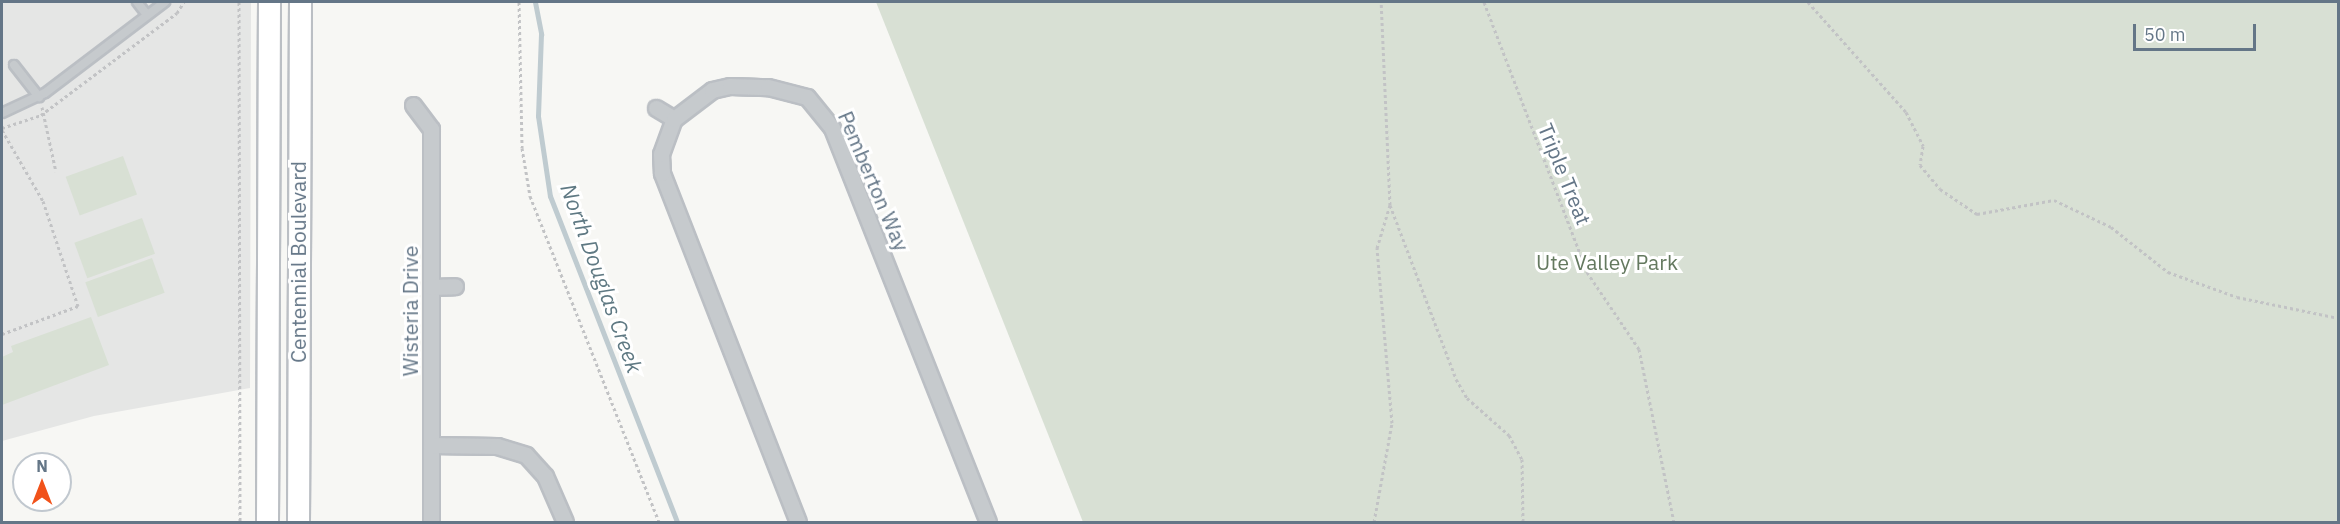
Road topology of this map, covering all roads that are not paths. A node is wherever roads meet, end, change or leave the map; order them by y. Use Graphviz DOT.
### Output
graph roads {
  1 [pos="137,2"];
  2 [pos="165,2"];
  3 [pos="269,2"];
  4 [pos="300,2"];
  5 [pos="147,15"];
  6 [pos="14,65"];
  7 [pos="42,95"];
  8 [pos="413,105"];
  9 [pos="656,108"];
  10 [pos="2,113"];
  11 [pos="674,119"];
  12 [pos="455,286"];
  13 [pos="431,287"];
  14 [pos="431,445"];
  15 [pos="267,522"];
  16 [pos="298,522"];
  17 [pos="431,522"];
  18 [pos="565,522"];
  19 [pos="798,522"];
  20 [pos="988,522"];
  1 -- 5 [label="lane"];
  2 -- 5 [label="lane"];
  3 -- 15 [label="main road, Centennial Boulevard"];
  4 -- 16 [label="main road, Centennial Boulevard"];
  5 -- 7 [label="lane"];
  6 -- 7 [label="lane"];
  7 -- 10 [label="lane"];
  8 -- 13 [label="street, Wisteria Drive"];
  9 -- 11 [label="street"];
  11 -- 19 [label="street"];
  11 -- 20 [label="street, Pemberton Way"];
  12 -- 13 [label="street"];
  13 -- 14 [label="street, Wisteria Drive"];
  14 -- 17 [label="street, Wisteria Drive"];
  14 -- 18 [label="street"];
}
